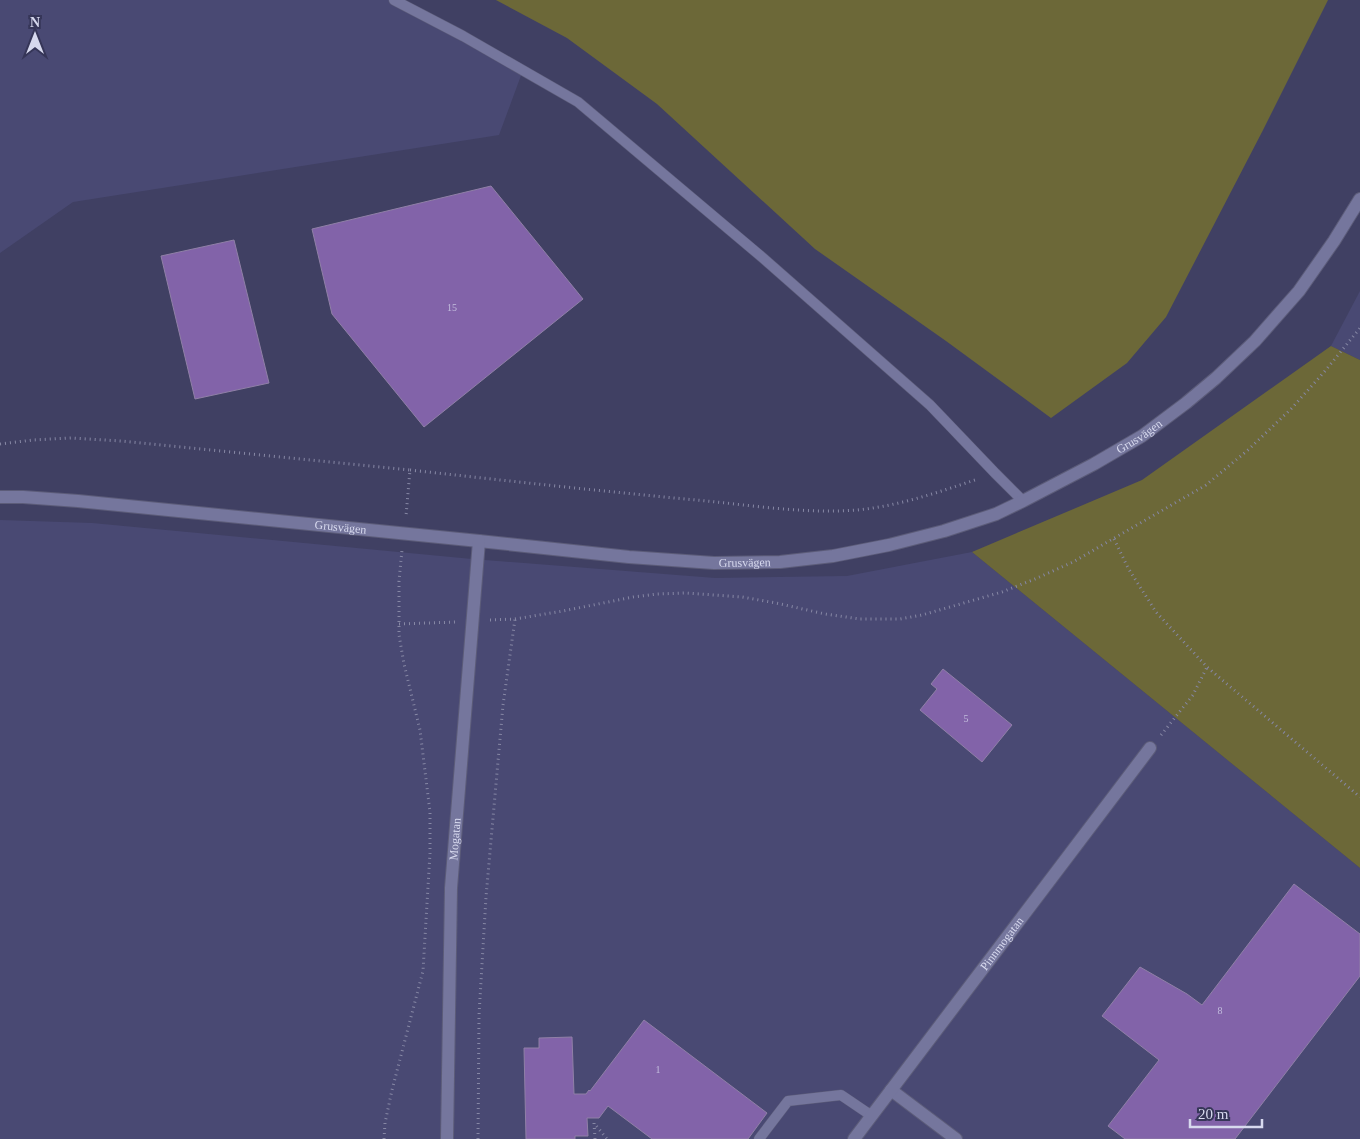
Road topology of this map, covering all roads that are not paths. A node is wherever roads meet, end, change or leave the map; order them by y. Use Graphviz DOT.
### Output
graph roads {
  1 [pos="394,0"];
  2 [pos="1360,199"];
  3 [pos="0,498"];
  4 [pos="1024,501"];
  5 [pos="479,541"];
  6 [pos="1150,748"];
  7 [pos="891,1090"];
  8 [pos="872,1116"];
  9 [pos="447,1139"];
  10 [pos="759,1139"];
  11 [pos="854,1139"];
  12 [pos="956,1139"];
  1 -- 4 [label="lane"];
  2 -- 4 [label="street, Grusvägen"];
  3 -- 5 [label="street, Grusvägen"];
  4 -- 5 [label="street, Grusvägen"];
  5 -- 9 [label="street, Mogatan"];
  6 -- 7 [label="street, Pinnmogatan"];
  7 -- 8 [label="street, Pinnmogatan"];
  7 -- 12 [label="street"];
  8 -- 10 [label="lane"];
  8 -- 11 [label="street, Pinnmogatan"];
}
